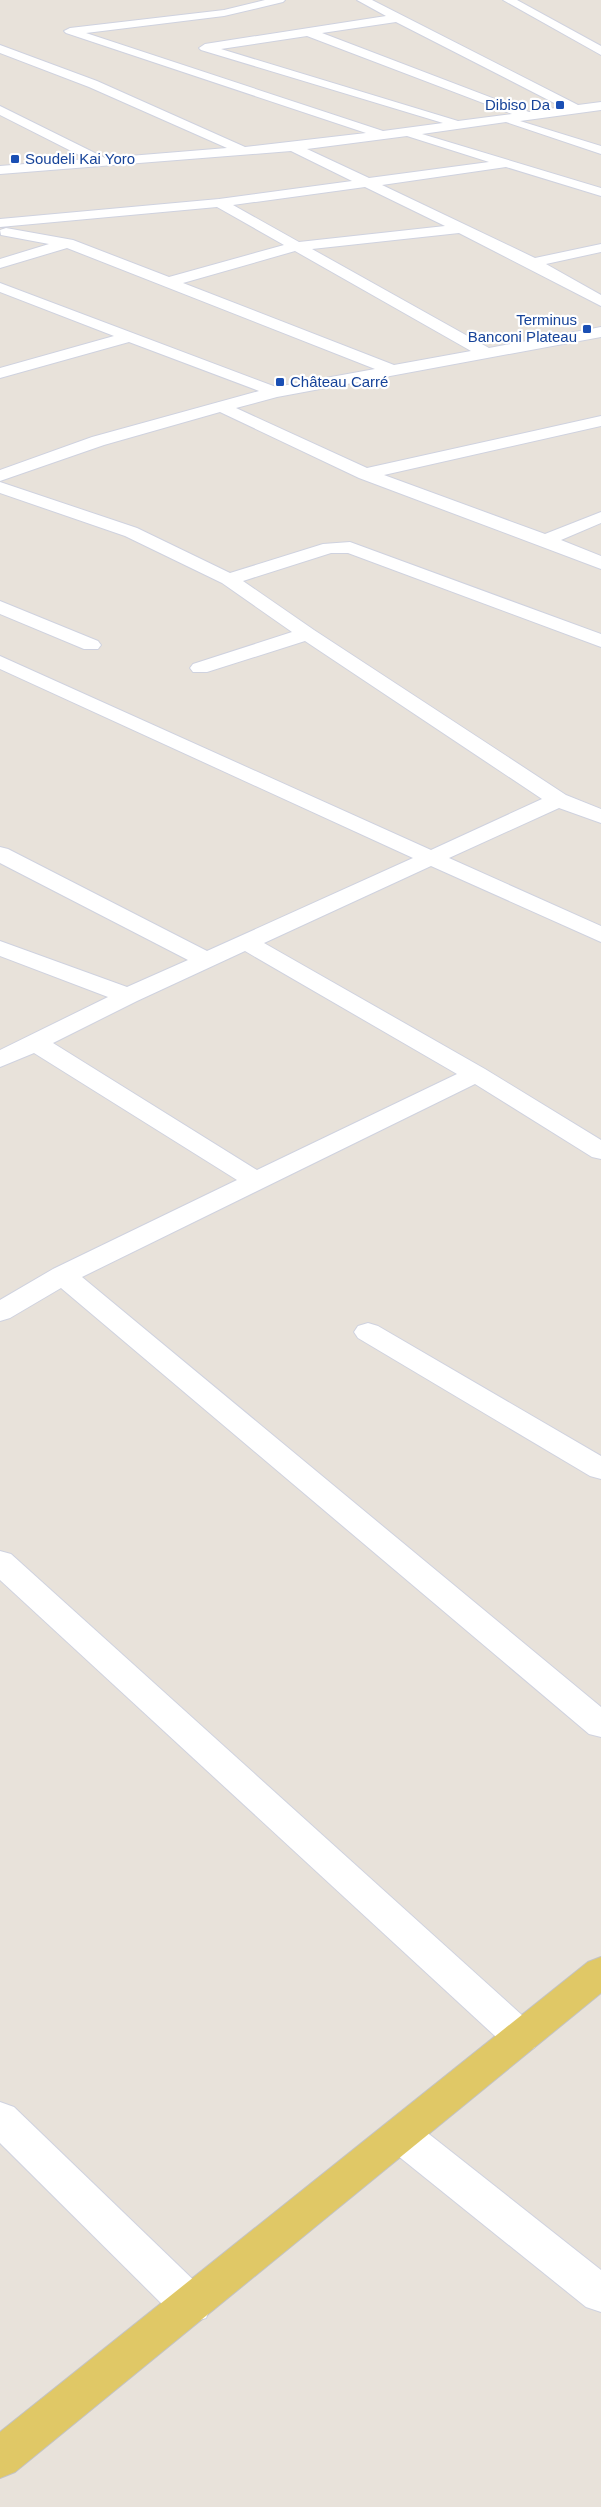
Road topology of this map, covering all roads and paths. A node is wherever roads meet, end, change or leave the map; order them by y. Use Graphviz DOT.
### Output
graph roads {
  1 [pos="279,0"];
  2 [pos="363,0"];
  3 [pos="509,0"];
  4 [pos="398,18"];
  5 [pos="308,32"];
  6 [pos="0,48"];
  7 [pos="601,51"];
  8 [pos="601,106"];
  9 [pos="0,110"];
  10 [pos="577,110"];
  11 [pos="530,116"];
  12 [pos="503,120"];
  13 [pos="462,125"];
  14 [pos="404,132"];
  15 [pos="384,135"];
  16 [pos="294,147"];
  17 [pos="601,150"];
  18 [pos="243,151"];
  19 [pos="104,162"];
  20 [pos="504,164"];
  21 [pos="0,170"];
  22 [pos="369,182"];
  23 [pos="601,192"];
  24 [pos="219,203"];
  25 [pos="0,223"];
  26 [pos="462,228"];
  27 [pos="0,231"];
  28 [pos="68,243"];
  29 [pos="294,247"];
  30 [pos="601,248"];
  31 [pos="534,263"];
  32 [pos="0,264"];
  33 [pos="169,282"];
  34 [pos="0,287"];
  35 [pos="601,301"];
  36 [pos="601,332"];
  37 [pos="131,336"];
  38 [pos="486,353"];
  39 [pos="392,370"];
  40 [pos="2,371"];
  41 [pos="275,392"];
  42 [pos="219,406"];
  43 [pos="601,421"];
  44 [pos="365,474"];
  45 [pos="0,476"];
  46 [pos="0,487"];
  47 [pos="601,517"];
  48 [pos="545,540"];
  49 [pos="601,564"];
  50 [pos="229,579"];
  51 [pos="0,607"];
  52 [pos="307,634"];
  53 [pos="601,641"];
  54 [pos="91,646"];
  55 [pos="0,662"];
  56 [pos="200,668"];
  57 [pos="558,800"];
  58 [pos="601,816"];
  59 [pos="0,854"];
  60 [pos="430,857"];
  61 [pos="601,935"];
  62 [pos="246,942"];
  63 [pos="0,948"];
  64 [pos="207,960"];
  65 [pos="128,996"];
  66 [pos="34,1043"];
  67 [pos="0,1060"];
  68 [pos="476,1074"];
  69 [pos="601,1151"];
  70 [pos="256,1181"];
  71 [pos="63,1275"];
  72 [pos="0,1312"];
  73 [pos="368,1332"];
  74 [pos="601,1469"];
  75 [pos="0,1562"];
  76 [pos="601,1725"];
  77 [pos="601,1972"];
  78 [pos="521,2037"];
  79 [pos="0,2118"];
  80 [pos="401,2135"];
  81 [pos="601,2294"];
  82 [pos="191,2305"];
  83 [pos="0,2458"];
  1 -- 15 [label="street"];
  2 -- 4 [label="street"];
  3 -- 7 [label="street"];
  4 -- 5 [label="street"];
  4 -- 10 [label="street"];
  5 -- 11 [label="street"];
  5 -- 13 [label="street"];
  6 -- 18 [label="street"];
  8 -- 10 [label="street"];
  9 -- 19 [label="street"];
  10 -- 11 [label="street"];
  11 -- 12 [label="street"];
  12 -- 13 [label="street"];
  12 -- 17 [label="street"];
  13 -- 14 [label="street"];
  14 -- 15 [label="street"];
  14 -- 20 [label="street"];
  15 -- 16 [label="street"];
  16 -- 18 [label="street"];
  16 -- 22 [label="street"];
  18 -- 19 [label="street"];
  19 -- 21 [label="street"];
  20 -- 22 [label="street"];
  20 -- 23 [label="street"];
  22 -- 24 [label="street"];
  22 -- 26 [label="street"];
  24 -- 25 [label="street"];
  24 -- 29 [label="street"];
  26 -- 29 [label="street"];
  26 -- 31 [label="street"];
  27 -- 28 [label="street"];
  28 -- 32 [label="street"];
  28 -- 33 [label="street"];
  29 -- 33 [label="street"];
  29 -- 38 [label="street"];
  30 -- 31 [label="street"];
  31 -- 35 [label="street"];
  33 -- 39 [label="street"];
  34 -- 37 [label="street"];
  36 -- 38 [label="street"];
  37 -- 40 [label="street"];
  37 -- 41 [label="street"];
  38 -- 39 [label="street"];
  39 -- 41 [label="street"];
  41 -- 42 [label="street"];
  42 -- 44 [label="street"];
  42 -- 45 [label="street"];
  43 -- 44 [label="street"];
  44 -- 48 [label="street"];
  46 -- 50 [label="street"];
  47 -- 48 [label="street"];
  48 -- 49 [label="street"];
  50 -- 52 [label="street"];
  50 -- 53 [label="street"];
  51 -- 54 [label="street"];
  52 -- 56 [label="street"];
  52 -- 57 [label="street"];
  55 -- 60 [label="street"];
  57 -- 58 [label="street"];
  57 -- 60 [label="street"];
  59 -- 64 [label="street"];
  60 -- 61 [label="street"];
  60 -- 62 [label="street"];
  62 -- 64 [label="street"];
  62 -- 68 [label="street"];
  63 -- 65 [label="street"];
  64 -- 65 [label="street"];
  65 -- 66 [label="street"];
  66 -- 67 [label="street"];
  66 -- 70 [label="street"];
  68 -- 69 [label="street"];
  68 -- 70 [label="street"];
  70 -- 71 [label="street"];
  71 -- 72 [label="street"];
  71 -- 76 [label="street"];
  73 -- 74 [label="street"];
  75 -- 78 [label="street"];
  77 -- 78 [label="main road"];
  78 -- 80 [label="main road"];
  79 -- 82 [label="street"];
  80 -- 81 [label="street"];
  80 -- 82 [label="main road"];
  82 -- 83 [label="main road"];
}
